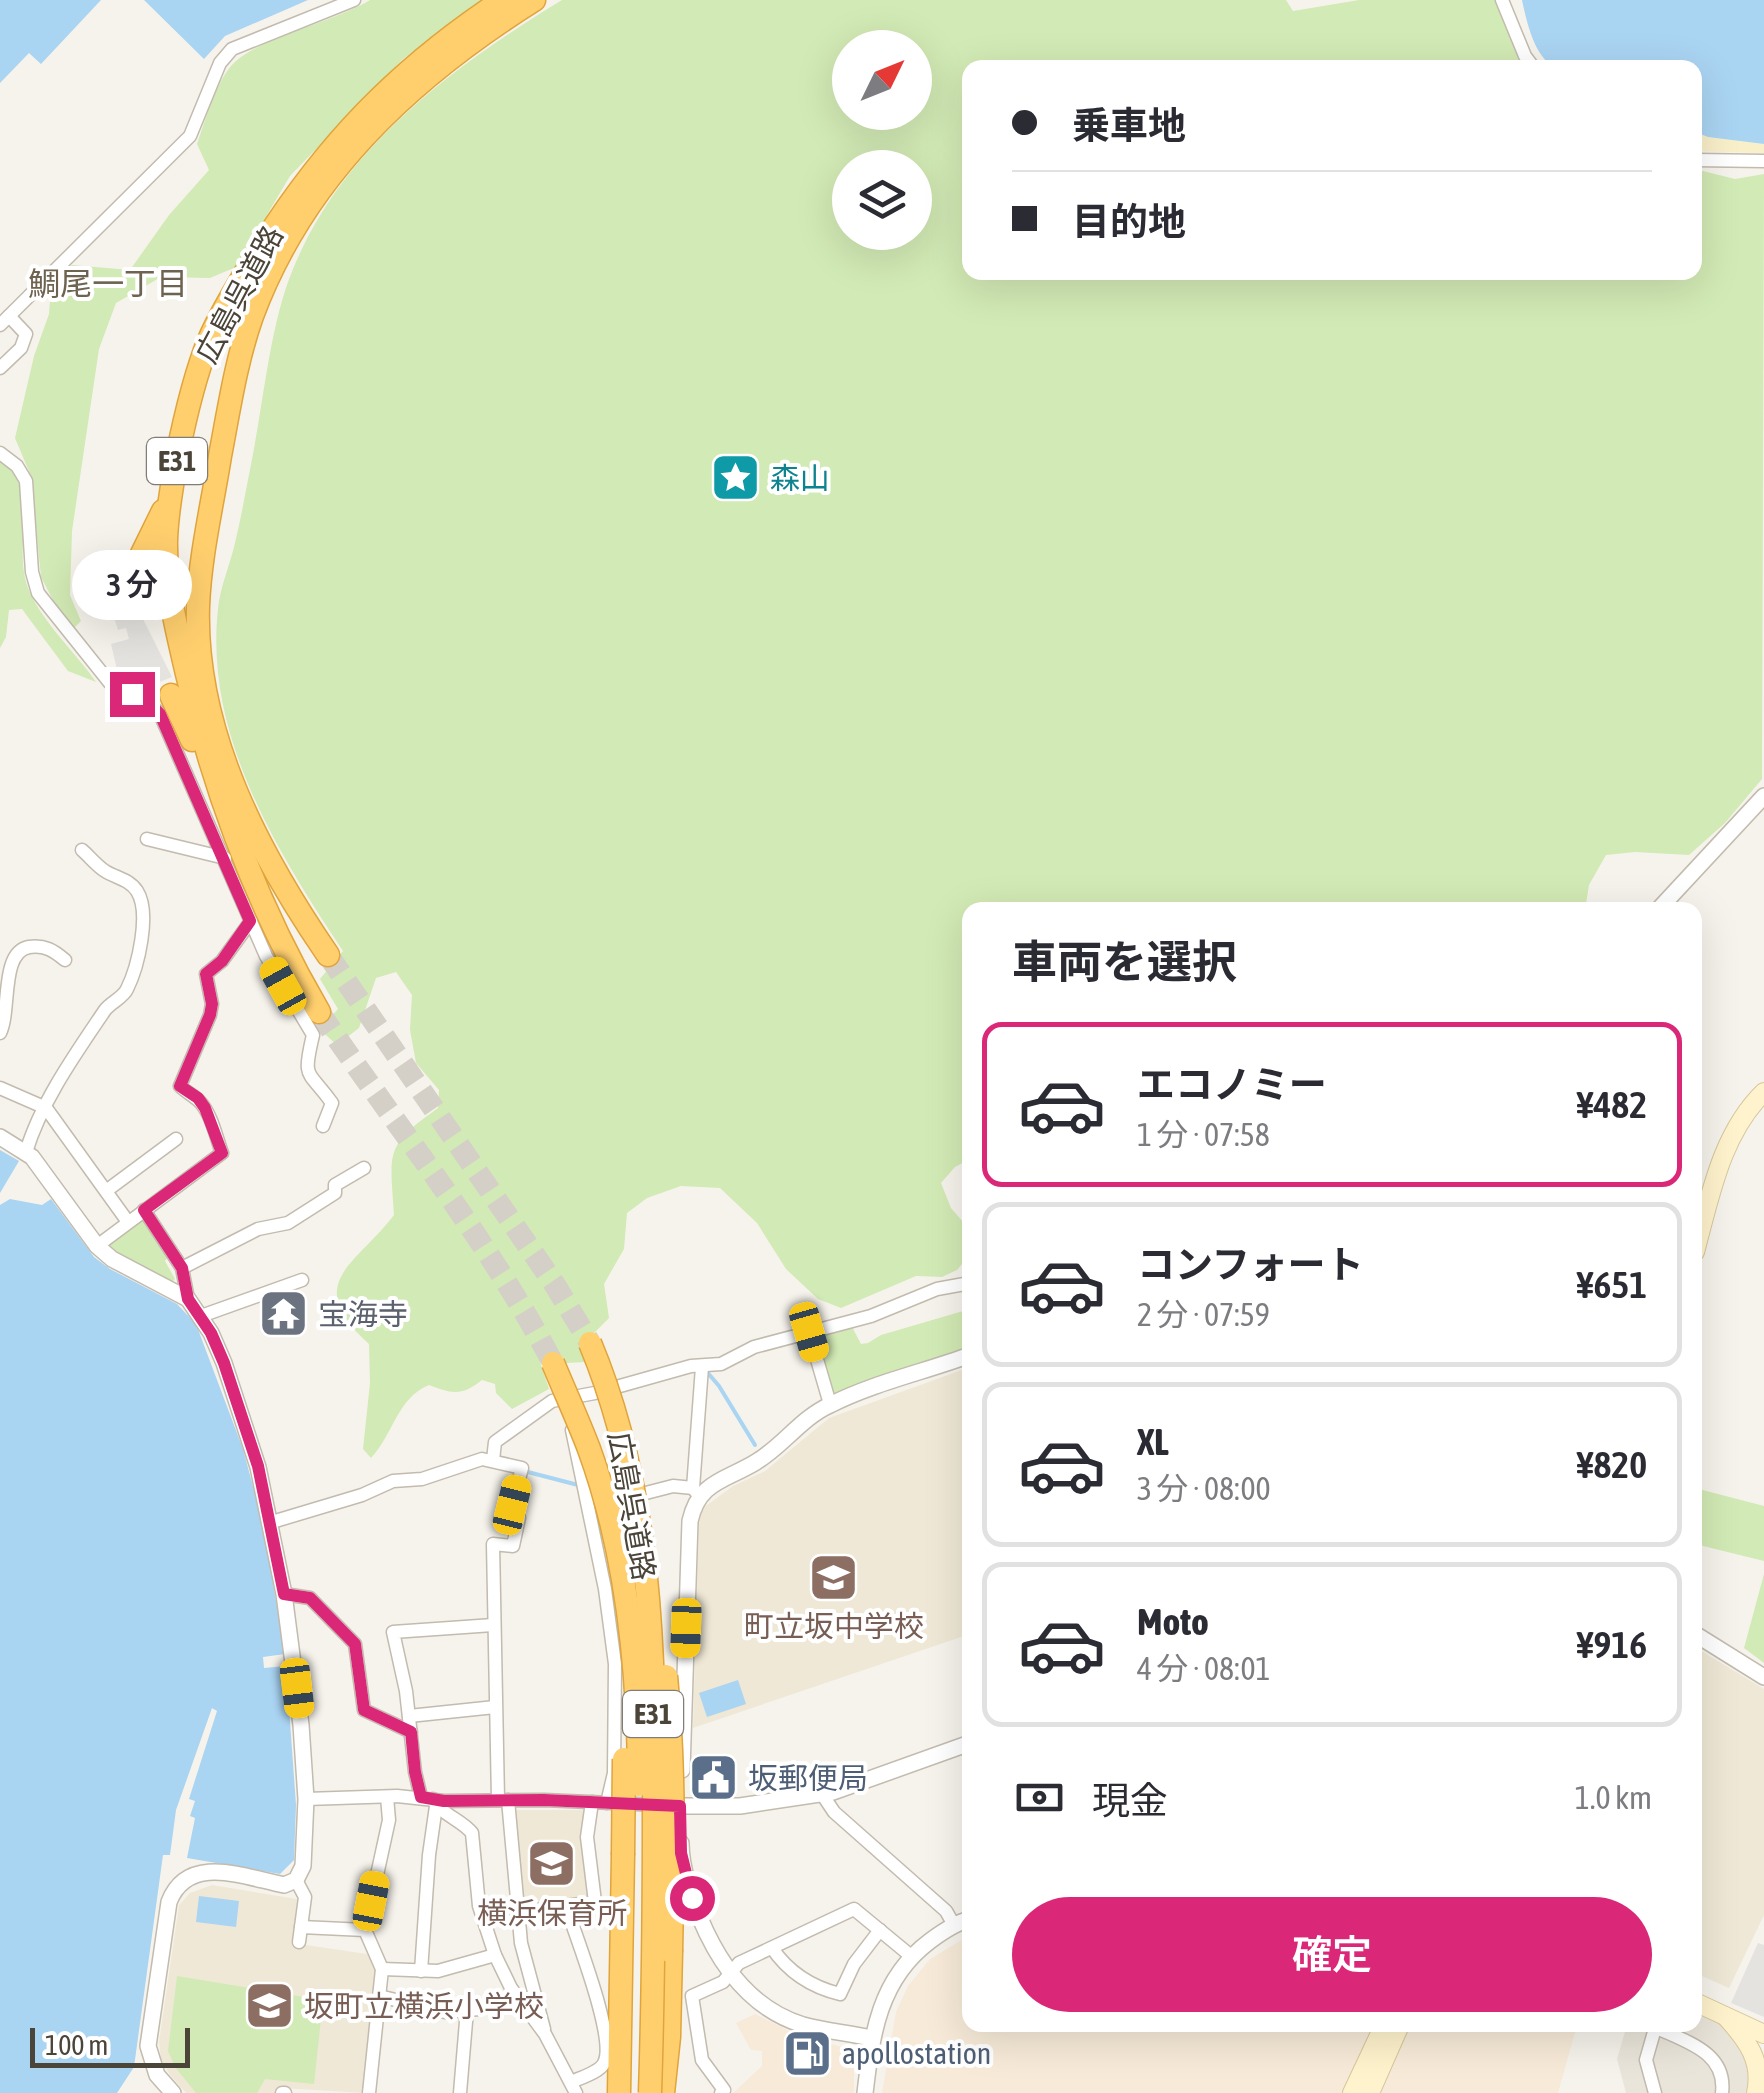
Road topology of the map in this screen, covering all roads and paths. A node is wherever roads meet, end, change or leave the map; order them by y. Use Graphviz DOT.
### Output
graph roads {
  1 [pos="354,0"];
  2 [pos="503,0"];
  3 [pos="534,0"];
  4 [pos="1502,0"];
  5 [pos="1528,60"];
  6 [pos="1702,160"];
  7 [pos="1764,161"];
  8 [pos="4,321"];
  9 [pos="0,368"];
  10 [pos="0,453"];
  11 [pos="170,496"];
  12 [pos="131,601"];
  13 [pos="171,695"];
  14 [pos="1764,796"];
  15 [pos="147,839"];
  16 [pos="82,850"];
  17 [pos="230,852"];
  18 [pos="1665,902"];
  19 [pos="250,921"];
  20 [pos="328,956"];
  21 [pos="64,960"];
  22 [pos="320,1012"];
  23 [pos="0,1033"];
  24 [pos="0,1088"];
  25 [pos="1764,1092"];
  26 [pos="46,1108"];
  27 [pos="322,1126"];
  28 [pos="0,1137"];
  29 [pos="176,1140"];
  30 [pos="26,1152"];
  31 [pos="364,1168"];
  32 [pos="106,1191"];
  33 [pos="144,1210"];
  34 [pos="128,1222"];
  35 [pos="1702,1227"];
  36 [pos="98,1246"];
  37 [pos="182,1268"];
  38 [pos="302,1280"];
  39 [pos="962,1285"];
  40 [pos="188,1299"];
  41 [pos="201,1316"];
  42 [pos="809,1332"];
  43 [pos="590,1343"];
  44 [pos="962,1359"];
  45 [pos="552,1363"];
  46 [pos="702,1367"];
  47 [pos="830,1404"];
  48 [pos="569,1405"];
  49 [pos="626,1452"];
  50 [pos="493,1460"];
  51 [pos="696,1492"];
  52 [pos="587,1509"];
  53 [pos="272,1522"];
  54 [pos="284,1594"];
  55 [pos="493,1625"];
  56 [pos="1702,1638"];
  57 [pos="1764,1677"];
  58 [pos="496,1707"];
  59 [pos="409,1716"];
  60 [pos="411,1732"];
  61 [pos="962,1745"];
  62 [pos="822,1794"];
  63 [pos="386,1797"];
  64 [pos="306,1799"];
  65 [pos="503,1800"];
  66 [pos="430,1801"];
  67 [pos="592,1802"];
  68 [pos="608,1802"];
  69 [pos="680,1806"];
  70 [pos="296,1880"];
  71 [pos="566,1906"];
  72 [pos="516,1913"];
  73 [pos="962,1922"];
  74 [pos="301,1926"];
  75 [pos="365,1930"];
  76 [pos="880,1930"];
  77 [pos="299,1942"];
  78 [pos="772,1948"];
  79 [pos="494,1955"];
  80 [pos="911,1956"];
  81 [pos="382,1969"];
  82 [pos="421,1971"];
  83 [pos="730,1974"];
  84 [pos="379,1996"];
  85 [pos="516,1996"];
  86 [pos="1702,2005"];
  87 [pos="467,2010"];
  88 [pos="1726,2017"];
  89 [pos="1381,2032"];
  90 [pos="1397,2032"];
  91 [pos="1654,2032"];
  92 [pos="1667,2032"];
  93 [pos="545,2034"];
  94 [pos="1764,2034"];
  95 [pos="872,2038"];
  96 [pos="574,2088"];
  97 [pos="661,2091"];
  98 [pos="172,2093"];
  99 [pos="369,2093"];
  100 [pos="460,2093"];
  101 [pos="619,2093"];
  102 [pos="634,2093"];
  103 [pos="721,2093"];
  104 [pos="865,2093"];
  105 [pos="1352,2093"];
  106 [pos="1370,2093"];
  107 [pos="1655,2093"];
  108 [pos="1722,2093"];
  109 [pos="1756,2093"];
  1 -- 8 [label="street"];
  2 -- 11 [label="highway, 広島呉道路 / E31"];
  3 -- 20 [label="highway, 広島呉道路 / E31"];
  4 -- 5 [label="street"];
  6 -- 7 [label="street"];
  8 -- 9 [label="street"];
  10 -- 17 [label="street"];
  11 -- 12 [label="highway"];
  11 -- 17 [label="highway, 広島呉道路 / E31"];
  13 -- 17 [label="highway"];
  14 -- 18 [label="street"];
  15 -- 17 [label="street"];
  16 -- 26 [label="street"];
  17 -- 19 [label="street"];
  17 -- 22 [label="highway, 広島呉道路 / E31"];
  19 -- 27 [label="street"];
  19 -- 33 [label="street"];
  21 -- 23 [label="street"];
  24 -- 26 [label="street"];
  25 -- 35 [label="main road"];
  26 -- 30 [label="street"];
  26 -- 32 [label="street"];
  28 -- 30 [label="street"];
  29 -- 32 [label="street"];
  30 -- 36 [label="street"];
  31 -- 37 [label="street"];
  32 -- 34 [label="street"];
  33 -- 34 [label="street"];
  33 -- 37 [label="street"];
  34 -- 36 [label="street"];
  36 -- 40 [label="street"];
  37 -- 40 [label="street"];
  38 -- 41 [label="street"];
  39 -- 42 [label="street"];
  40 -- 41 [label="street"];
  41 -- 53 [label="street"];
  42 -- 46 [label="street"];
  42 -- 47 [label="street"];
  43 -- 49 [label="highway, 広島呉道路 / E31, bridge"];
  44 -- 47 [label="street"];
  45 -- 48 [label="highway, 広島呉道路 / E31, bridge"];
  46 -- 48 [label="street"];
  46 -- 51 [label="street"];
  47 -- 51 [label="street"];
  48 -- 50 [label="street"];
  48 -- 52 [label="street"];
  48 -- 101 [label="highway, bridge"];
  48 -- 102 [label="highway, 広島呉道路 / E31, bridge"];
  49 -- 97 [label="highway, 広島呉道路 / E31, bridge"];
  49 -- 97 [label="highway, bridge"];
  50 -- 53 [label="street"];
  50 -- 55 [label="street"];
  51 -- 52 [label="street"];
  51 -- 69 [label="street"];
  52 -- 68 [label="street"];
  53 -- 54 [label="street"];
  54 -- 60 [label="street"];
  54 -- 64 [label="street"];
  55 -- 58 [label="street"];
  55 -- 59 [label="street"];
  56 -- 57 [label="street"];
  58 -- 59 [label="street"];
  58 -- 65 [label="street"];
  59 -- 60 [label="street"];
  60 -- 66 [label="street"];
  61 -- 62 [label="street"];
  62 -- 69 [label="street"];
  62 -- 73 [label="street"];
  63 -- 64 [label="street"];
  63 -- 66 [label="street"];
  63 -- 75 [label="street"];
  64 -- 70 [label="street"];
  65 -- 66 [label="street"];
  65 -- 67 [label="street"];
  65 -- 72 [label="street"];
  66 -- 79 [label="street"];
  66 -- 82 [label="street"];
  67 -- 68 [label="street"];
  67 -- 71 [label="street"];
  68 -- 69 [label="street"];
  69 -- 83 [label="street"];
  70 -- 74 [label="street"];
  70 -- 98 [label="street"];
  71 -- 72 [label="street"];
  71 -- 96 [label="street"];
  72 -- 93 [label="street"];
  73 -- 80 [label="street"];
  74 -- 75 [label="street"];
  74 -- 77 [label="street"];
  75 -- 81 [label="street"];
  76 -- 78 [label="street"];
  76 -- 78 [label="street"];
  76 -- 80 [label="street"];
  78 -- 83 [label="street"];
  79 -- 82 [label="street"];
  79 -- 85 [label="street"];
  80 -- 95 [label="street"];
  81 -- 82 [label="street"];
  81 -- 84 [label="street"];
  83 -- 95 [label="street"];
  83 -- 103 [label="street"];
  84 -- 87 [label="street"];
  84 -- 99 [label="street"];
  85 -- 87 [label="street"];
  85 -- 93 [label="street"];
  86 -- 88 [label="main road"];
  87 -- 100 [label="street"];
  88 -- 94 [label="main road"];
  88 -- 109 [label="main road"];
  89 -- 105 [label="main road"];
  90 -- 106 [label="main road"];
  91 -- 107 [label="street"];
  92 -- 108 [label="street"];
  93 -- 96 [label="street"];
  95 -- 104 [label="street"];
}
